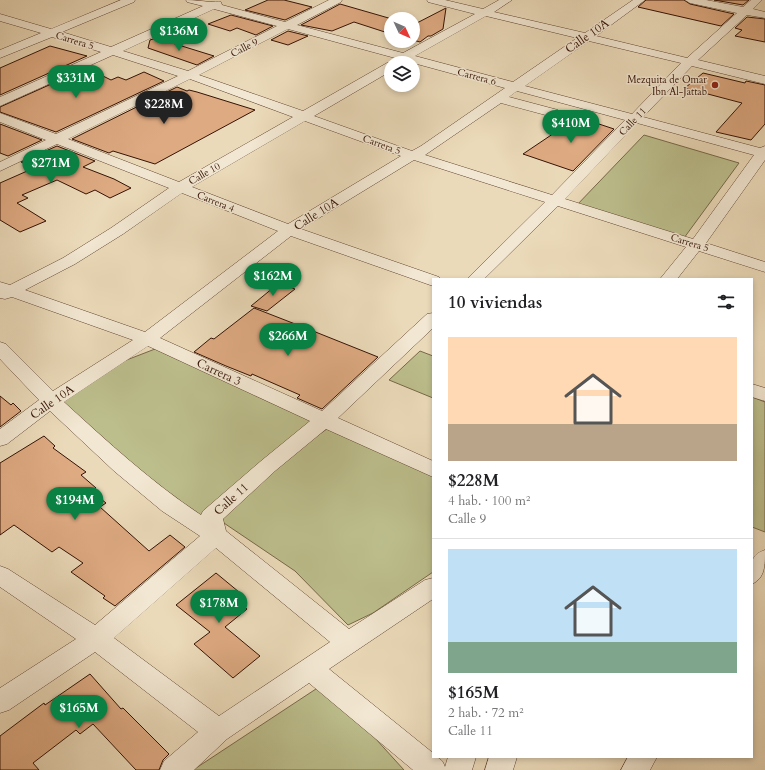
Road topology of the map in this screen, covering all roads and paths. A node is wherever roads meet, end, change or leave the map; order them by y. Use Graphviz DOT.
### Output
graph roads {
  1 [pos="130,0"];
  2 [pos="192,0"];
  3 [pos="225,0"];
  4 [pos="337,0"];
  5 [pos="432,0"];
  6 [pos="507,0"];
  7 [pos="623,0"];
  8 [pos="640,0"];
  9 [pos="690,0"];
  10 [pos="758,0"];
  11 [pos="213,6"];
  12 [pos="747,11"];
  13 [pos="485,13"];
  14 [pos="765,15"];
  15 [pos="0,17"];
  16 [pos="287,25"];
  17 [pos="51,33"];
  18 [pos="579,36"];
  19 [pos="112,51"];
  20 [pos="0,54"];
  21 [pos="388,56"];
  22 [pos="408,56"];
  23 [pos="689,62"];
  24 [pos="420,64"];
  25 [pos="384,70"];
  26 [pos="188,75"];
  27 [pos="765,80"];
  28 [pos="510,85"];
  29 [pos="498,98"];
  30 [pos="0,102"];
  31 [pos="553,113"];
  32 [pos="303,115"];
  33 [pos="0,117"];
  34 [pos="635,119"];
  35 [pos="57,139"];
  36 [pos="764,151"];
  37 [pos="408,154"];
  38 [pos="0,167"];
  39 [pos="181,187"];
  40 [pos="555,201"];
  41 [pos="289,230"];
  42 [pos="697,244"];
  43 [pos="765,267"];
  44 [pos="476,278"];
  45 [pos="669,278"];
  46 [pos="432,281"];
  47 [pos="3,292"];
  48 [pos="432,319"];
  49 [pos="147,339"];
  50 [pos="1,352"];
  51 [pos="753,390"];
  52 [pos="765,395"];
  53 [pos="51,401"];
  54 [pos="323,421"];
  55 [pos="0,439"];
  56 [pos="432,470"];
  57 [pos="216,535"];
  58 [pos="765,559"];
  59 [pos="753,574"];
  60 [pos="0,575"];
  61 [pos="432,589"];
  62 [pos="96,639"];
  63 [pos="348,643"];
  64 [pos="311,669"];
  65 [pos="0,702"];
  66 [pos="218,731"];
  67 [pos="462,758"];
  68 [pos="503,758"];
  69 [pos="642,758"];
  70 [pos="174,770"];
  71 [pos="433,770"];
  72 [pos="458,770"];
  73 [pos="499,770"];
  74 [pos="635,770"];
  1 -- 17 [label="street"];
  2 -- 11 [label="street, Carrera 6"];
  3 -- 11 [label="street"];
  4 -- 16 [label="street, Calle 9"];
  5 -- 13 [label="street"];
  6 -- 13 [label="street"];
  7 -- 18 [label="street, Calle 10A"];
  8 -- 18 [label="street, Calle 10A"];
  9 -- 12 [label="street"];
  10 -- 12 [label="street, Calle 11"];
  11 -- 16 [label="street, Carrera 6"];
  11 -- 19 [label="street"];
  12 -- 14 [label="street"];
  12 -- 23 [label="street, Calle 11"];
  13 -- 18 [label="street"];
  13 -- 22 [label="street"];
  15 -- 17 [label="street, Carrera 5"];
  16 -- 21 [label="street, Carrera 6"];
  16 -- 26 [label="street, Calle 9"];
  17 -- 19 [label="street, Carrera 5"];
  17 -- 20 [label="street"];
  18 -- 23 [label="street"];
  18 -- 28 [label="street, Calle 10A"];
  19 -- 26 [label="street, Carrera 5"];
  19 -- 30 [label="street"];
  23 -- 27 [label="street"];
  23 -- 34 [label="street, Calle 11"];
  24 -- 28 [label="street, Carrera 6"];
  25 -- 32 [label="street, Calle 10"];
  26 -- 32 [label="street, Carrera 5"];
  26 -- 35 [label="street, Calle 9"];
  28 -- 29 [label="street, Calle 10A"];
  28 -- 34 [label="street, Carrera 6"];
  28 -- 37 [label="street, Calle 10A"];
  29 -- 31 [label="street"];
  29 -- 37 [label="street, Calle 10A"];
  32 -- 37 [label="street, Carrera 5"];
  32 -- 39 [label="street, Calle 10"];
  33 -- 35 [label="street, Carrera 4"];
  34 -- 36 [label="street, Carrera 6"];
  34 -- 40 [label="street, Calle 11"];
  35 -- 38 [label="street, Calle 9"];
  35 -- 39 [label="street, Carrera 4"];
  36 -- 42 [label="street"];
  37 -- 40 [label="street, Carrera 5"];
  37 -- 41 [label="street, Calle 10A"];
  39 -- 41 [label="street, Carrera 4"];
  39 -- 47 [label="street, Calle 10"];
  40 -- 42 [label="street, Carrera 5"];
  40 -- 44 [label="street, Calle 11"];
  41 -- 46 [label="street, Carrera 4"];
  41 -- 49 [label="street, Calle 10A"];
  42 -- 43 [label="street, Carrera 5"];
  42 -- 45 [label="street"];
  47 -- 49 [label="street, Carrera 3"];
  48 -- 54 [label="street, Calle 11"];
  49 -- 53 [label="street, Calle 10A"];
  49 -- 54 [label="street, Carrera 3"];
  50 -- 53 [label="street"];
  51 -- 52 [label="street"];
  53 -- 55 [label="street, Calle 10A"];
  53 -- 57 [label="street"];
  54 -- 56 [label="street, Carrera 3"];
  54 -- 57 [label="street, Calle 11"];
  57 -- 62 [label="street, Calle 11"];
  57 -- 63 [label="street"];
  58 -- 59 [label="street"];
  60 -- 62 [label="street"];
  61 -- 63 [label="street"];
  62 -- 65 [label="street, Calle 11"];
  62 -- 66 [label="street"];
  63 -- 64 [label="street"];
  64 -- 66 [label="street"];
  64 -- 71 [label="street"];
  66 -- 70 [label="street"];
  67 -- 72 [label="street"];
  68 -- 73 [label="street"];
  69 -- 74 [label="street"];
}
